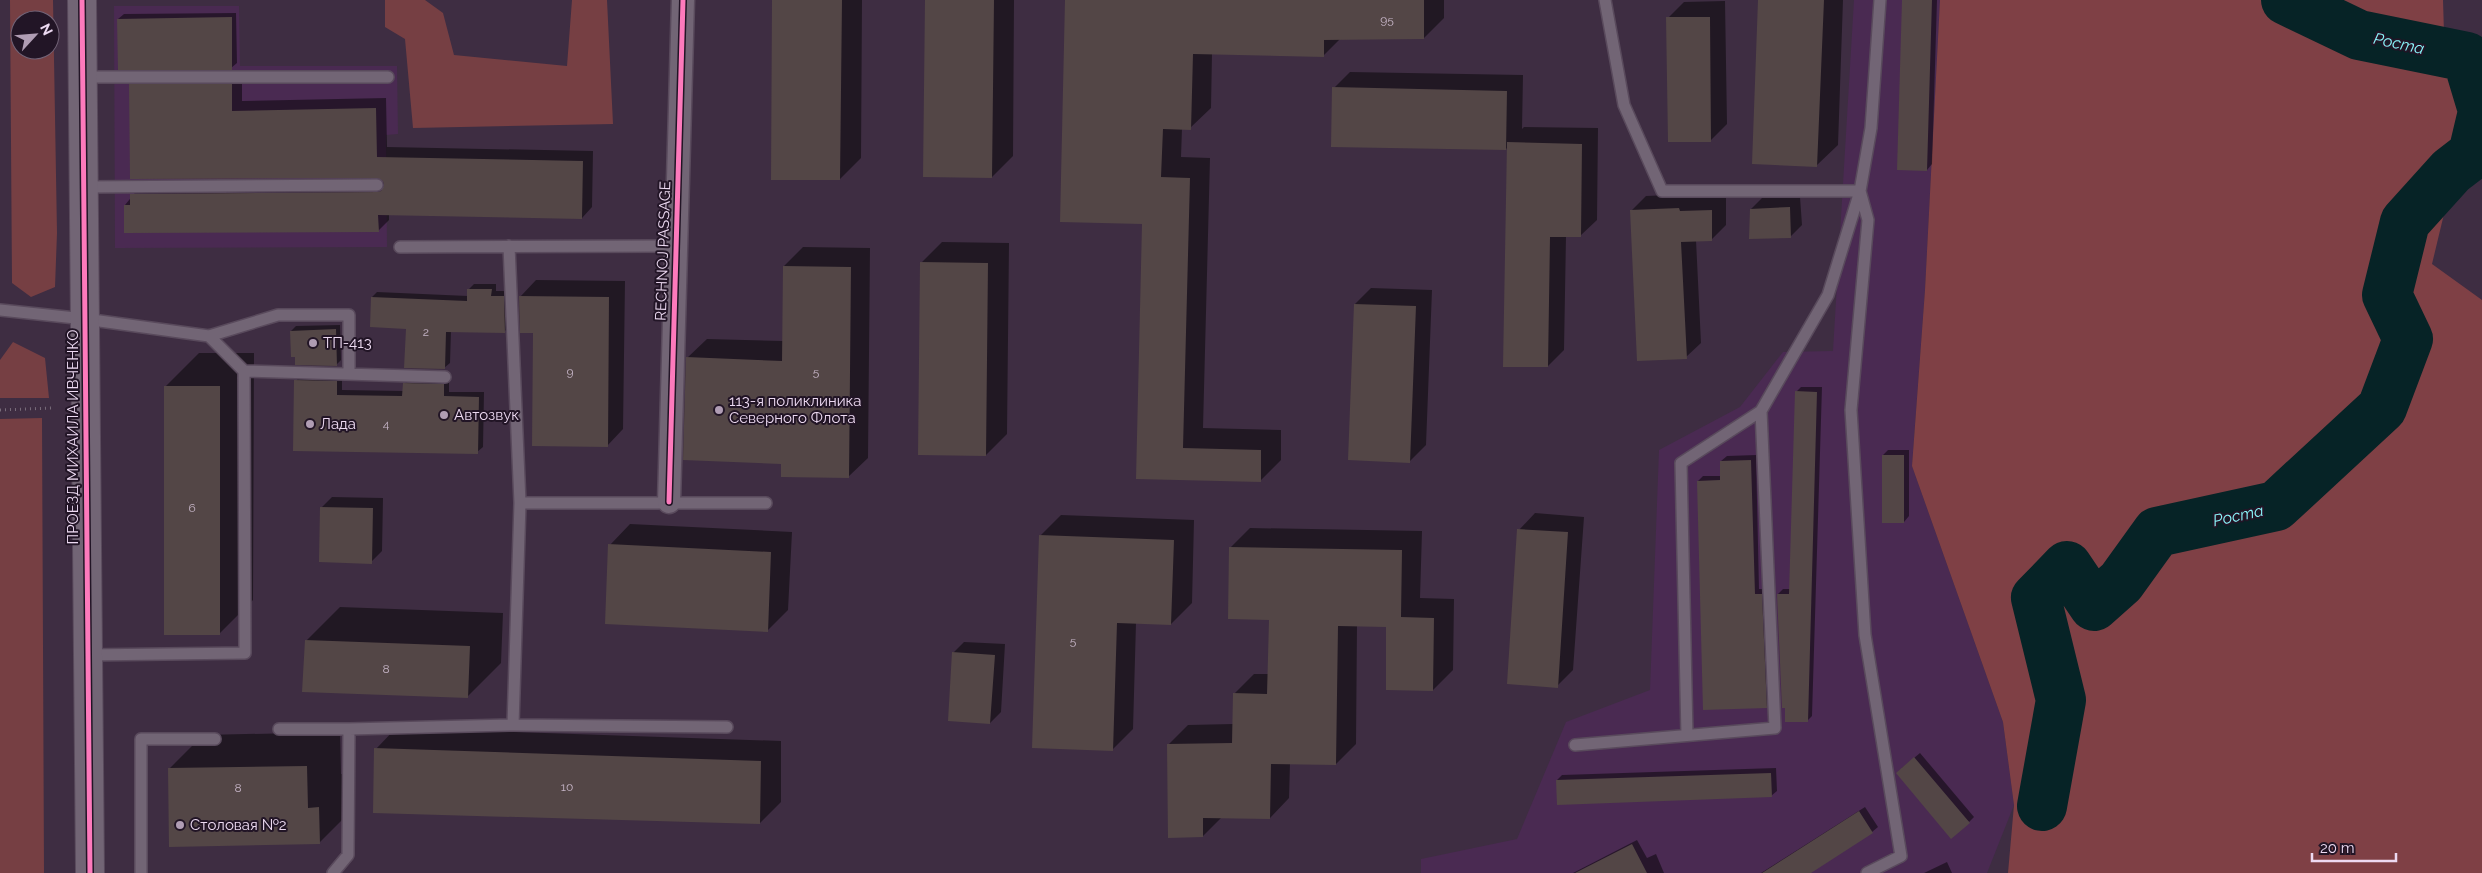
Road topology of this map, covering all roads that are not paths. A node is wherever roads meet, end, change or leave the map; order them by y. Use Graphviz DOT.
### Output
graph roads {
  1 [pos="82,0"];
  2 [pos="683,0"];
  3 [pos="1605,0"];
  4 [pos="1880,0"];
  5 [pos="83,77"];
  6 [pos="388,77"];
  7 [pos="377,185"];
  8 [pos="84,187"];
  9 [pos="1860,191"];
  10 [pos="509,246"];
  11 [pos="675,246"];
  12 [pos="400,247"];
  13 [pos="0,310"];
  14 [pos="85,319"];
  15 [pos="210,336"];
  16 [pos="244,371"];
  17 [pos="349,374"];
  18 [pos="445,377"];
  19 [pos="1761,411"];
  20 [pos="668,502"];
  21 [pos="766,503"];
  22 [pos="520,504"];
  23 [pos="87,655"];
  24 [pos="513,725"];
  25 [pos="726,727"];
  26 [pos="279,729"];
  27 [pos="349,729"];
  28 [pos="1687,735"];
  29 [pos="214,739"];
  30 [pos="1575,745"];
  31 [pos="90,873"];
  32 [pos="141,873"];
  33 [pos="333,873"];
  34 [pos="1867,873"];
  1 -- 5 [label="street, ПРОЕЗД МИХАИЛА ИВЧЕНКО"];
  2 -- 11 [label="street, RECHNOJ PASSAGE"];
  3 -- 9 [label="lane"];
  4 -- 9 [label="lane"];
  5 -- 6 [label="lane"];
  5 -- 8 [label="street, ПРОЕЗД МИХАИЛА ИВЧЕНКО"];
  7 -- 8 [label="lane"];
  8 -- 14 [label="street, ПРОЕЗД МИХАИЛА ИВЧЕНКО"];
  9 -- 19 [label="lane"];
  9 -- 34 [label="lane"];
  10 -- 11 [label="lane"];
  10 -- 12 [label="lane"];
  10 -- 22 [label="lane"];
  11 -- 20 [label="street, RECHNOJ PASSAGE"];
  13 -- 14 [label="lane"];
  14 -- 15 [label="lane"];
  14 -- 23 [label="street, ПРОЕЗД МИХАИЛА ИВЧЕНКО"];
  15 -- 16 [label="lane"];
  15 -- 17 [label="lane"];
  16 -- 17 [label="lane"];
  16 -- 23 [label="lane"];
  17 -- 18 [label="lane"];
  19 -- 28 [label="lane"];
  19 -- 28 [label="lane"];
  20 -- 21 [label="lane"];
  20 -- 22 [label="lane"];
  22 -- 24 [label="lane"];
  23 -- 31 [label="street, ПРОЕЗД МИХАИЛА ИВЧЕНКО"];
  24 -- 25 [label="lane"];
  24 -- 27 [label="lane"];
  26 -- 27 [label="lane"];
  27 -- 33 [label="lane"];
  28 -- 30 [label="lane"];
  29 -- 32 [label="lane"];
}
